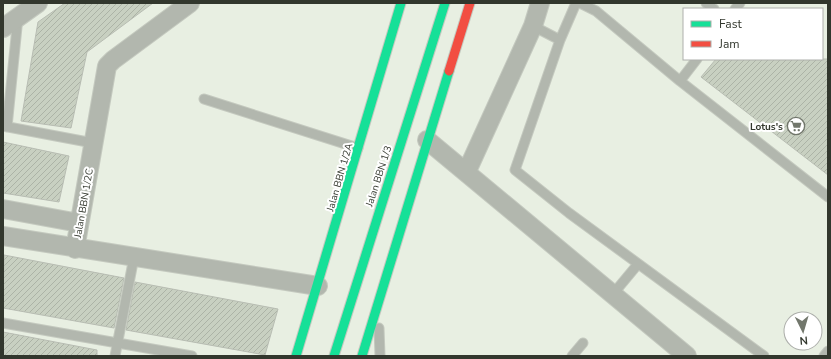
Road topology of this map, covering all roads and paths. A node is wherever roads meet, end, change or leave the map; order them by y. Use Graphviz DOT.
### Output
graph roads {
  1 [pos="38,3"];
  2 [pos="190,3"];
  3 [pos="401,3"];
  4 [pos="540,3"];
  5 [pos="576,3"];
  6 [pos="580,3"];
  7 [pos="442,4"];
  8 [pos="469,8"];
  9 [pos="18,17"];
  10 [pos="533,26"];
  11 [pos="3,28"];
  12 [pos="560,40"];
  13 [pos="696,60"];
  14 [pos="680,81"];
  15 [pos="204,99"];
  16 [pos="5,126"];
  17 [pos="423,139"];
  18 [pos="93,143"];
  19 [pos="358,148"];
  20 [pos="408,152"];
  21 [pos="467,171"];
  22 [pos="828,197"];
  23 [pos="382,201"];
  24 [pos="3,209"];
  25 [pos="79,223"];
  26 [pos="3,236"];
  27 [pos="75,249"];
  28 [pos="134,257"];
  29 [pos="638,264"];
  30 [pos="318,286"];
  31 [pos="381,292"];
  32 [pos="614,294"];
  33 [pos="3,323"];
  34 [pos="583,343"];
  35 [pos="118,344"];
  36 [pos="828,351"];
  37 [pos="115,356"];
  38 [pos="192,356"];
  39 [pos="296,356"];
  40 [pos="334,356"];
  41 [pos="362,356"];
  42 [pos="380,356"];
  43 [pos="572,356"];
  44 [pos="686,356"];
  45 [pos="764,356"];
  46 [pos="824,356"];
  1 -- 9 [label="street"];
  2 -- 18 [label="street, Jalan BBN 1/2C"];
  3 -- 19 [label="street, Jalan BBN 1/2A"];
  4 -- 10 [label="street"];
  5 -- 12 [label="lane"];
  6 -- 14 [label="lane"];
  7 -- 8 [label="street"];
  7 -- 23 [label="street, Jalan BBN 1/3"];
  8 -- 17 [label="street"];
  9 -- 11 [label="street"];
  9 -- 16 [label="lane"];
  10 -- 12 [label="lane"];
  10 -- 21 [label="street"];
  12 -- 29 [label="lane"];
  13 -- 14 [label="lane"];
  14 -- 22 [label="lane"];
  15 -- 19 [label="lane"];
  16 -- 18 [label="lane"];
  17 -- 21 [label="street"];
  17 -- 31 [label="street"];
  18 -- 25 [label="street, Jalan BBN 1/2C"];
  19 -- 30 [label="street, Jalan BBN 1/2A"];
  20 -- 23 [label="street"];
  21 -- 32 [label="street"];
  23 -- 40 [label="street, Jalan BBN 1/3"];
  24 -- 25 [label="street"];
  25 -- 27 [label="street, Jalan BBN 1/2C"];
  26 -- 27 [label="street"];
  27 -- 28 [label="street, Jalan BBN 1/2C"];
  28 -- 30 [label="street, Jalan BBN 1/2C"];
  28 -- 35 [label="lane"];
  29 -- 32 [label="lane"];
  29 -- 45 [label="lane"];
  30 -- 39 [label="street, Jalan BBN 1/2A"];
  31 -- 41 [label="street"];
  31 -- 42 [label="lane"];
  32 -- 44 [label="street"];
  33 -- 35 [label="lane"];
  34 -- 43 [label="lane"];
  35 -- 37 [label="lane"];
  35 -- 38 [label="lane"];
  36 -- 46 [label="lane"];
}
